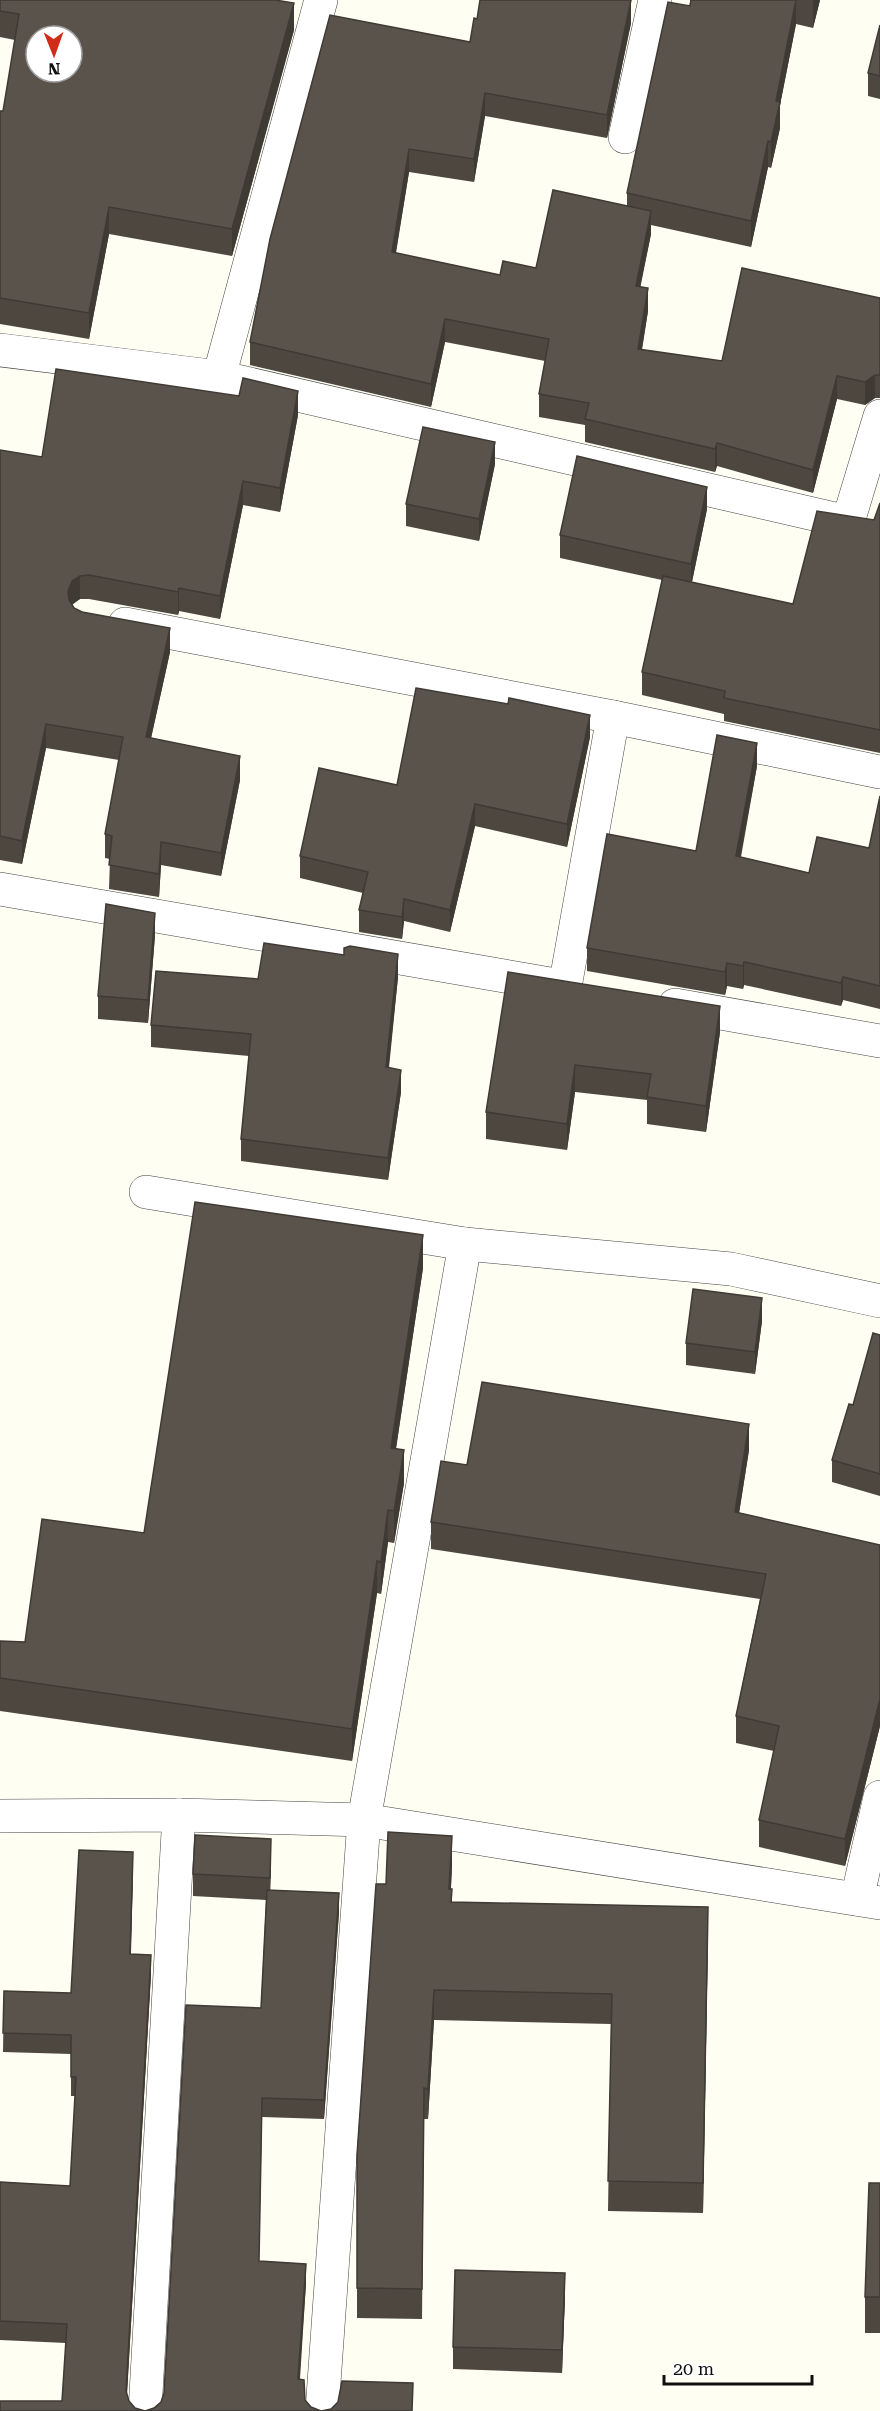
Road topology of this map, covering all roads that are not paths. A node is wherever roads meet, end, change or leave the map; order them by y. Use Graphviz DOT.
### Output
graph roads {
  1 [pos="321,0"];
  2 [pos="655,0"];
  3 [pos="625,137"];
  4 [pos="0,350"];
  5 [pos="219,377"];
  6 [pos="880,419"];
  7 [pos="98,619"];
  8 [pos="613,717"];
  9 [pos="880,772"];
  10 [pos="0,889"];
  11 [pos="565,987"];
  12 [pos="600,993"];
  13 [pos="647,1001"];
  14 [pos="880,1041"];
  15 [pos="146,1192"];
  16 [pos="465,1244"];
  17 [pos="880,1301"];
  18 [pos="880,1797"];
  19 [pos="179,1815"];
  20 [pos="0,1816"];
  21 [pos="364,1820"];
  22 [pos="869,1901"];
  23 [pos="145,2411"];
  24 [pos="322,2411"];
  1 -- 5 [label="street"];
  2 -- 3 [label="street"];
  4 -- 5 [label="street"];
  5 -- 6 [label="street"];
  7 -- 8 [label="street"];
  8 -- 9 [label="street"];
  8 -- 11 [label="street"];
  10 -- 11 [label="street"];
  11 -- 12 [label="street"];
  13 -- 14 [label="street"];
  15 -- 16 [label="street"];
  16 -- 17 [label="street"];
  16 -- 21 [label="street"];
  18 -- 22 [label="street"];
  19 -- 20 [label="street"];
  19 -- 21 [label="street"];
  19 -- 23 [label="street"];
  21 -- 22 [label="street"];
  21 -- 24 [label="street"];
}
